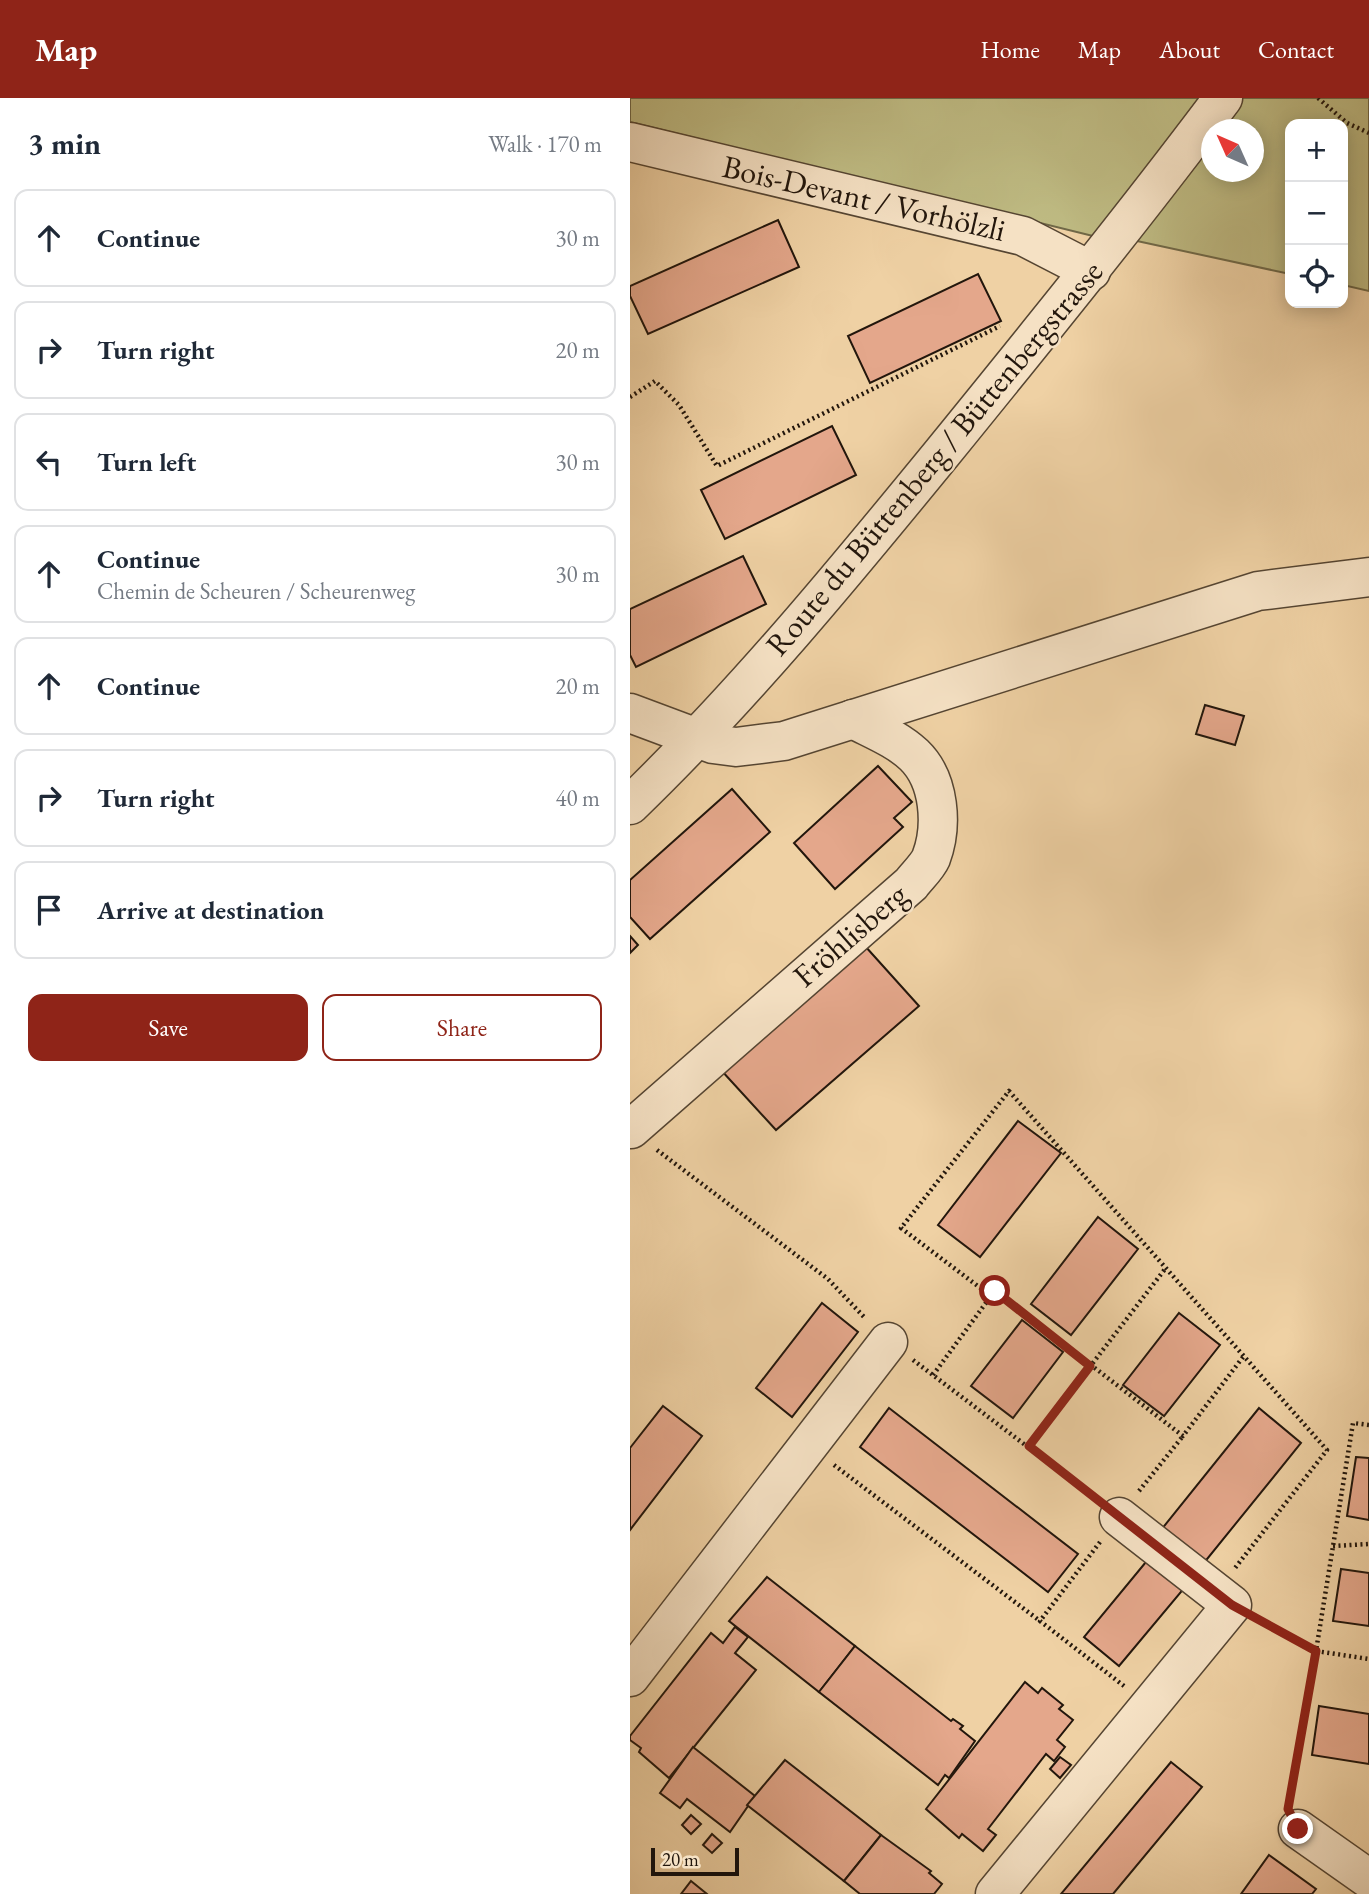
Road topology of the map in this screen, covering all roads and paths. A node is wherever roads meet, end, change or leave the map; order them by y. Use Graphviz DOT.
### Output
graph roads {
  1 [pos="1223,98"];
  2 [pos="1318,98"];
  3 [pos="1369,133"];
  4 [pos="630,142"];
  5 [pos="1091,271"];
  6 [pos="1005,323"];
  7 [pos="630,397"];
  8 [pos="1369,576"];
  9 [pos="630,713"];
  10 [pos="853,719"];
  11 [pos="697,738"];
  12 [pos="630,805"];
  13 [pos="631,1129"];
  14 [pos="1165,1268"];
  15 [pos="991,1296"];
  16 [pos="888,1342"];
  17 [pos="1243,1357"];
  18 [pos="1090,1366"];
  19 [pos="933,1375"];
  20 [pos="1369,1425"];
  21 [pos="1183,1436"];
  22 [pos="808,1445"];
  23 [pos="1029,1446"];
  24 [pos="1119,1517"];
  25 [pos="1369,1544"];
  26 [pos="1333,1546"];
  27 [pos="1224,1598"];
  28 [pos="1040,1622"];
  29 [pos="1316,1651"];
  30 [pos="1369,1659"];
  31 [pos="630,1677"];
  32 [pos="1149,1705"];
  33 [pos="1298,1829"];
  34 [pos="1369,1879"];
  35 [pos="995,1894"];
  1 -- 5 [label="street, Route du Büttenberg / Büttenbergstrasse"];
  2 -- 3 [label="path"];
  4 -- 5 [label="street, Bois-Devant / Vorhölzli"];
  5 -- 11 [label="street, Route du Büttenberg / Büttenbergstrasse"];
  6 -- 7 [label="path"];
  8 -- 10 [label="street"];
  9 -- 11 [label="street"];
  10 -- 11 [label="street"];
  10 -- 13 [label="street, Fröhlisberg"];
  11 -- 12 [label="street, Route du Büttenberg / Büttenbergstrasse"];
  13 -- 16 [label="path"];
  14 -- 15 [label="path"];
  14 -- 17 [label="path"];
  14 -- 18 [label="path"];
  15 -- 18 [label="path"];
  15 -- 19 [label="path"];
  16 -- 19 [label="path"];
  16 -- 22 [label="street"];
  17 -- 21 [label="path"];
  17 -- 27 [label="path"];
  18 -- 21 [label="path"];
  18 -- 23 [label="path"];
  19 -- 23 [label="path"];
  20 -- 26 [label="path"];
  21 -- 24 [label="path"];
  22 -- 28 [label="path"];
  22 -- 31 [label="street"];
  23 -- 24 [label="path"];
  24 -- 27 [label="street"];
  24 -- 28 [label="path"];
  25 -- 26 [label="path"];
  26 -- 29 [label="path"];
  27 -- 29 [label="path"];
  27 -- 32 [label="street"];
  28 -- 32 [label="path"];
  29 -- 30 [label="path"];
  29 -- 33 [label="path"];
  32 -- 35 [label="street"];
  33 -- 34 [label="street"];
}
